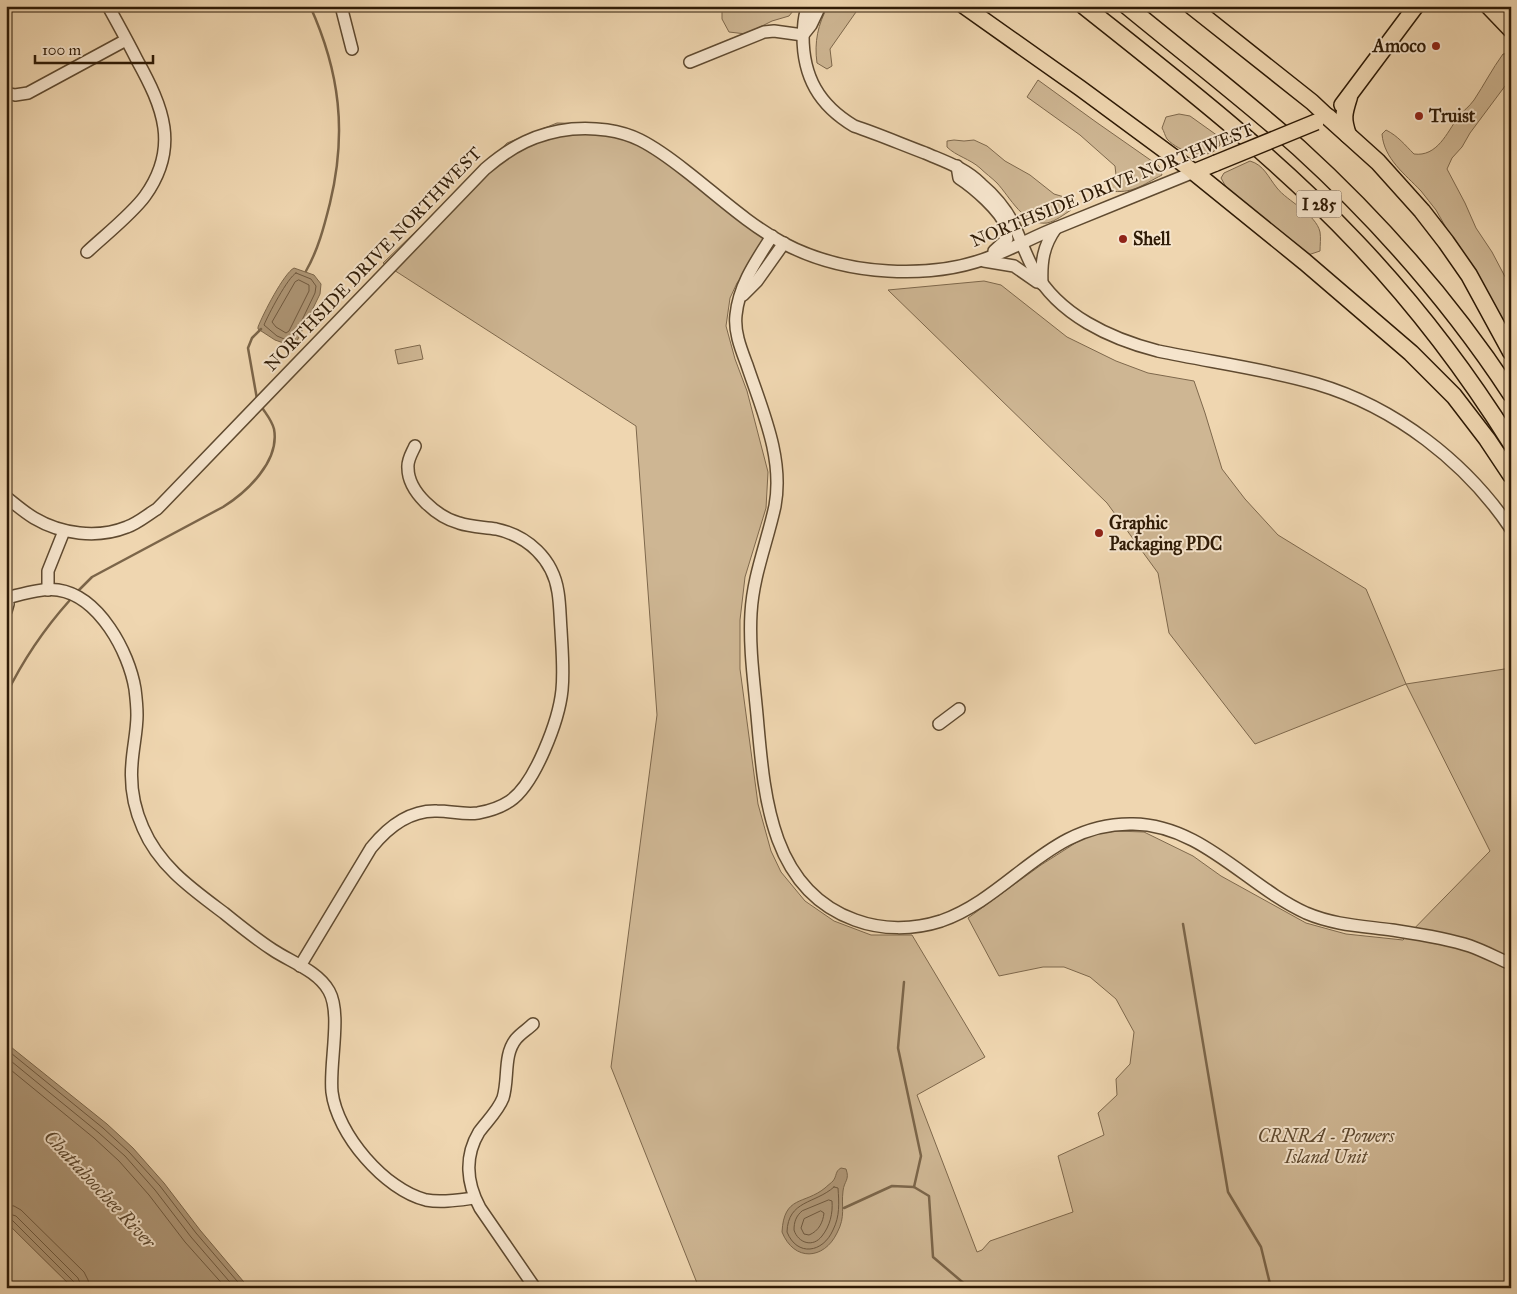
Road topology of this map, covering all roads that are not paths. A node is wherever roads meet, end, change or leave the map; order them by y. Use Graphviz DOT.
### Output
graph roads {
  1 [pos="108,6"];
  2 [pos="341,6"];
  3 [pos="808,6"];
  4 [pos="820,6"];
  5 [pos="964,6"];
  6 [pos="1084,6"];
  7 [pos="1127,6"];
  8 [pos="1191,6"];
  9 [pos="1416,6"];
  10 [pos="1488,6"];
  11 [pos="1511,30"];
  12 [pos="804,35"];
  13 [pos="126,40"];
  14 [pos="352,49"];
  15 [pos="690,62"];
  16 [pos="6,93"];
  17 [pos="1348,97"];
  18 [pos="1322,120"];
  19 [pos="1348,135"];
  20 [pos="957,166"];
  21 [pos="1194,172"];
  22 [pos="1056,228"];
  23 [pos="772,236"];
  24 [pos="784,243"];
  25 [pos="1022,243"];
  26 [pos="87,252"];
  27 [pos="980,260"];
  28 [pos="1044,287"];
  29 [pos="741,296"];
  30 [pos="1511,352"];
  31 [pos="1511,394"];
  32 [pos="1511,443"];
  33 [pos="415,446"];
  34 [pos="1511,475"];
  35 [pos="6,497"];
  36 [pos="1511,529"];
  37 [pos="64,531"];
  38 [pos="48,590"];
  39 [pos="6,611"];
  40 [pos="959,709"];
  41 [pos="939,724"];
  42 [pos="1511,964"];
  43 [pos="300,966"];
  44 [pos="533,1024"];
  45 [pos="474,1198"];
  46 [pos="536,1288"];
  1 -- 13 [label="street"];
  2 -- 14 [label="street"];
  3 -- 12 [label="street"];
  4 -- 12 [label="street"];
  5 -- 21 [label="main road"];
  6 -- 32 [label="highway, I 285"];
  7 -- 31 [label="highway, I 285"];
  8 -- 18 [label="main road"];
  9 -- 17 [label="main road, NORTHSIDE DRIVE NORTHWEST"];
  10 -- 11 [label="main road"];
  12 -- 15 [label="street"];
  12 -- 20 [label="street"];
  13 -- 16 [label="street"];
  13 -- 26 [label="street"];
  17 -- 18 [label="main road, NORTHSIDE DRIVE NORTHWEST"];
  17 -- 19 [label="highway"];
  18 -- 19 [label="highway"];
  18 -- 21 [label="main road, NORTHSIDE DRIVE NORTHWEST, bridge"];
  19 -- 30 [label="highway"];
  20 -- 25 [label="street"];
  20 -- 27 [label="street"];
  21 -- 22 [label="street, NORTHSIDE DRIVE NORTHWEST"];
  21 -- 34 [label="highway"];
  22 -- 25 [label="street, NORTHSIDE DRIVE NORTHWEST"];
  22 -- 28 [label="street"];
  23 -- 24 [label="street, NORTHSIDE DRIVE NORTHWEST"];
  23 -- 29 [label="street"];
  23 -- 37 [label="street, NORTHSIDE DRIVE NORTHWEST"];
  24 -- 27 [label="street, NORTHSIDE DRIVE NORTHWEST"];
  24 -- 29 [label="street"];
  25 -- 27 [label="street, NORTHSIDE DRIVE NORTHWEST"];
  25 -- 28 [label="street"];
  27 -- 28 [label="street"];
  28 -- 36 [label="street"];
  29 -- 42 [label="street"];
  33 -- 43 [label="street"];
  35 -- 37 [label="street, NORTHSIDE DRIVE NORTHWEST"];
  37 -- 38 [label="street"];
  38 -- 39 [label="street"];
  38 -- 43 [label="street"];
  40 -- 41 [label="street"];
  43 -- 45 [label="street"];
  44 -- 45 [label="street"];
  45 -- 46 [label="street"];
}
